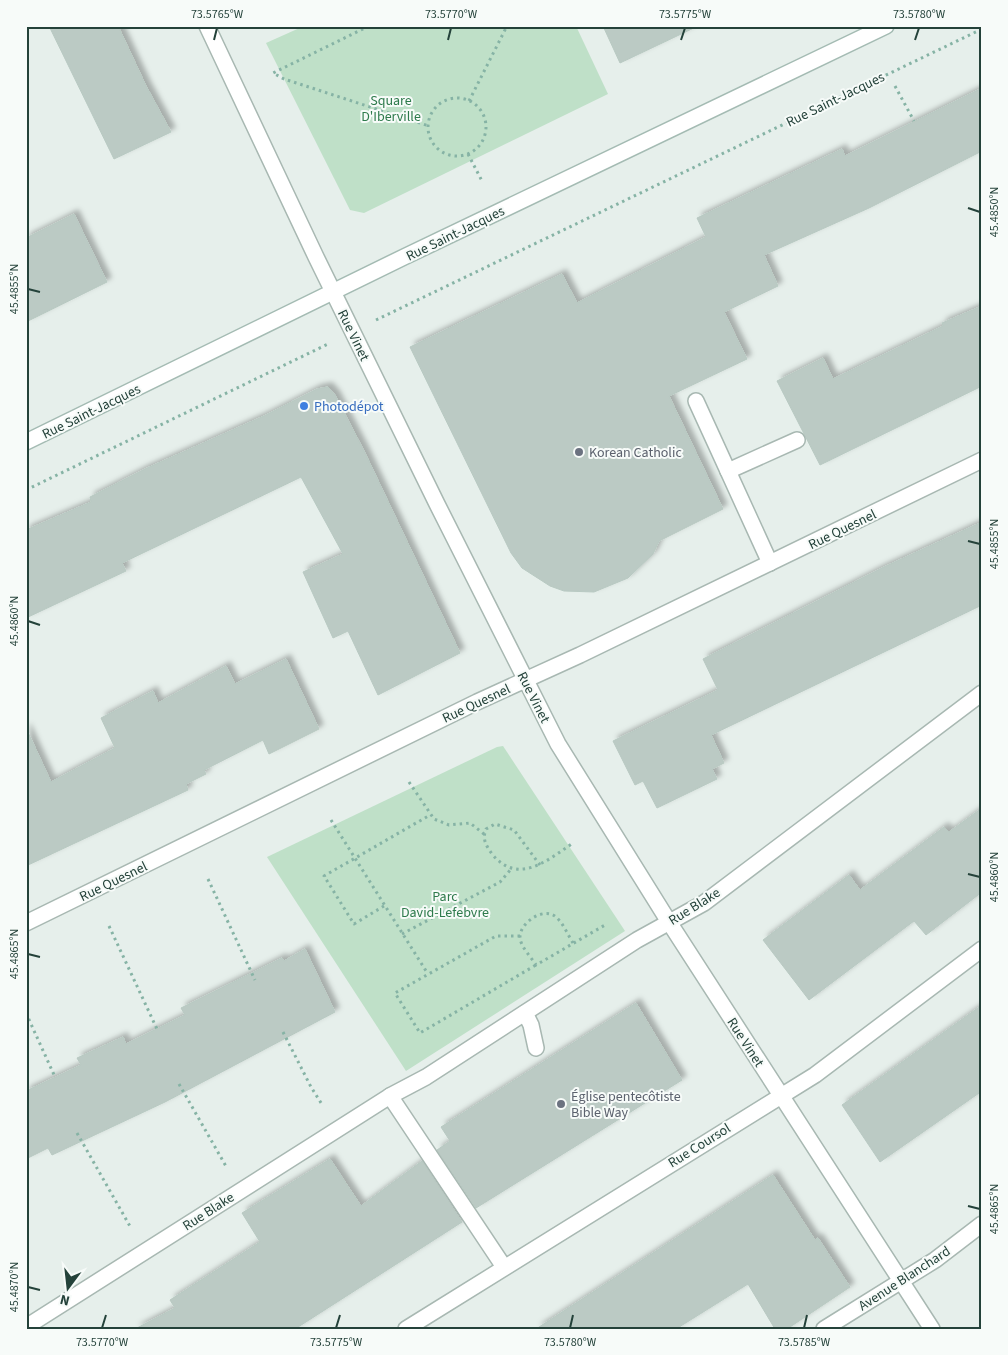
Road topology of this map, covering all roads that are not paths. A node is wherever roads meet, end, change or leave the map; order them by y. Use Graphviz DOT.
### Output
graph roads {
  1 [pos="207,26"];
  2 [pos="886,26"];
  3 [pos="334,292"];
  4 [pos="696,401"];
  5 [pos="797,440"];
  6 [pos="26,442"];
  7 [pos="982,460"];
  8 [pos="728,471"];
  9 [pos="770,563"];
  10 [pos="526,680"];
  11 [pos="982,693"];
  12 [pos="669,922"];
  13 [pos="26,923"];
  14 [pos="982,949"];
  15 [pos="524,1013"];
  16 [pos="536,1048"];
  17 [pos="781,1095"];
  18 [pos="390,1096"];
  19 [pos="982,1224"];
  20 [pos="504,1267"];
  21 [pos="901,1281"];
  22 [pos="26,1327"];
  23 [pos="406,1329"];
  24 [pos="824,1329"];
  25 [pos="932,1329"];
  1 -- 3 [label="street, Rue Vinet"];
  2 -- 3 [label="street, Rue Saint-Jacques"];
  3 -- 6 [label="street, Rue Saint-Jacques"];
  3 -- 10 [label="street, Rue Vinet"];
  4 -- 8 [label="street"];
  5 -- 8 [label="street"];
  7 -- 9 [label="street, Rue Quesnel"];
  8 -- 9 [label="street"];
  9 -- 10 [label="street, Rue Quesnel"];
  10 -- 12 [label="street, Rue Vinet"];
  10 -- 13 [label="street, Rue Quesnel"];
  11 -- 12 [label="street, Rue Blake"];
  12 -- 15 [label="street, Rue Blake"];
  12 -- 17 [label="street, Rue Vinet"];
  14 -- 17 [label="street, Rue Coursol"];
  15 -- 16 [label="street"];
  15 -- 18 [label="street, Rue Blake"];
  17 -- 20 [label="street, Rue Coursol"];
  17 -- 21 [label="street, Rue Vinet"];
  18 -- 20 [label="street"];
  18 -- 22 [label="street, Rue Blake"];
  19 -- 21 [label="street, Avenue Blanchard"];
  20 -- 23 [label="street, Rue Coursol"];
  21 -- 24 [label="street, Avenue Blanchard"];
  21 -- 25 [label="street, Rue Vinet"];
}
